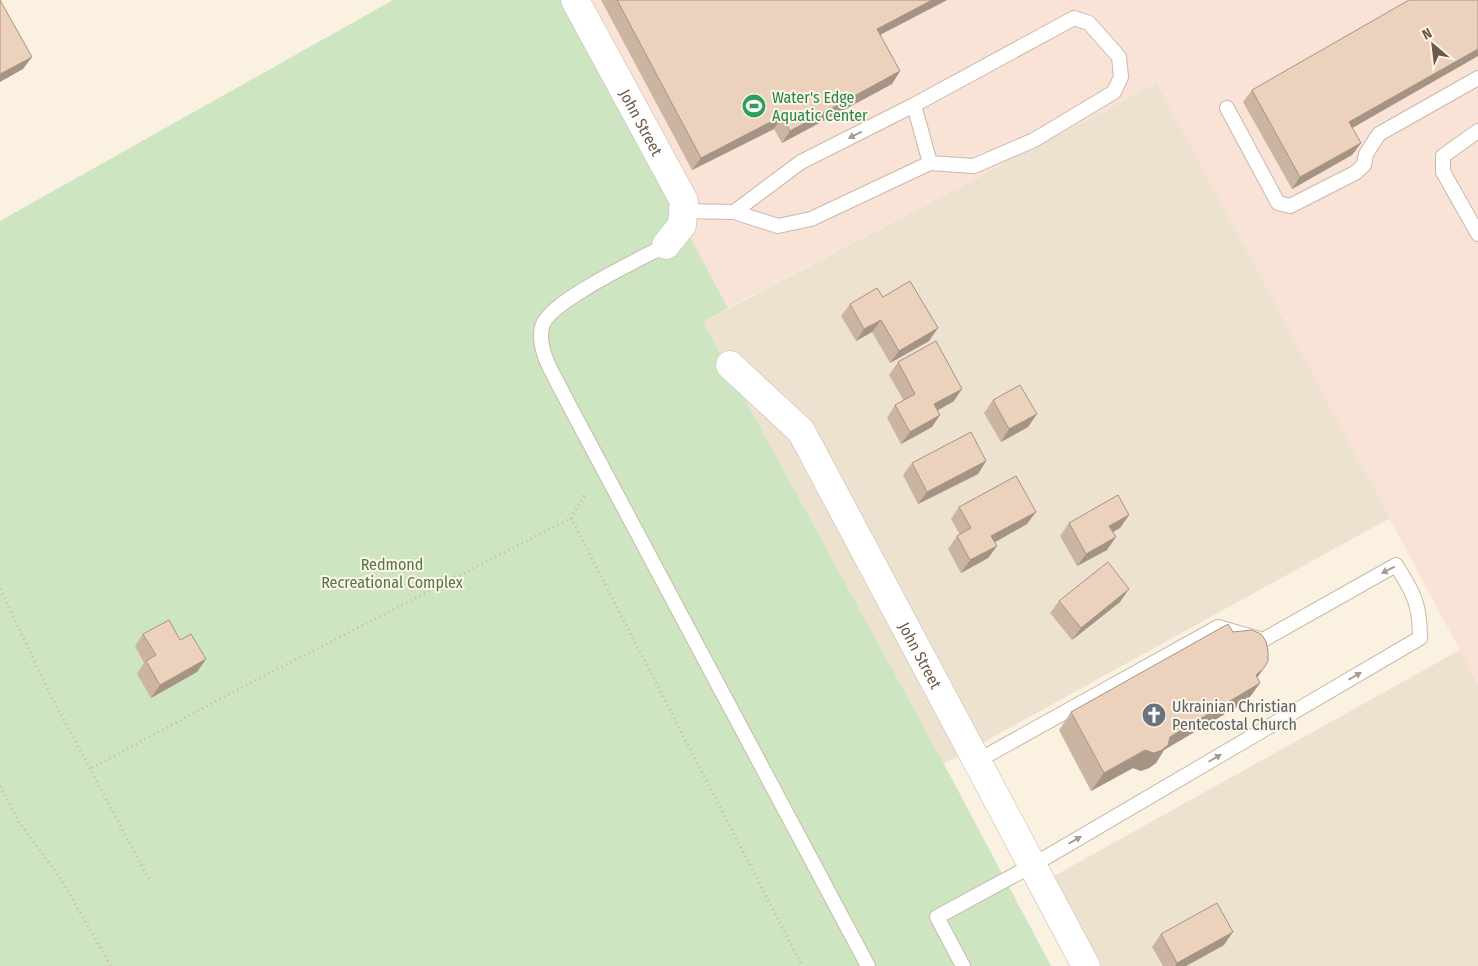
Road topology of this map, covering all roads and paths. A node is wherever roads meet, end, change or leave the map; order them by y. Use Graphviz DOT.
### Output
graph roads {
  1 [pos="575,0"];
  2 [pos="1478,78"];
  3 [pos="914,105"];
  4 [pos="1227,108"];
  5 [pos="1478,131"];
  6 [pos="930,163"];
  7 [pos="683,211"];
  8 [pos="734,212"];
  9 [pos="1478,234"];
  10 [pos="666,245"];
  11 [pos="730,365"];
  12 [pos="584,494"];
  13 [pos="571,518"];
  14 [pos="0,590"];
  15 [pos="977,761"];
  16 [pos="92,768"];
  17 [pos="0,786"];
  18 [pos="1032,865"];
  19 [pos="150,881"];
  20 [pos="112,966"];
  21 [pos="802,966"];
  22 [pos="868,966"];
  23 [pos="963,966"];
  24 [pos="1086,966"];
  1 -- 7 [label="street, John Street"];
  2 -- 4 [label="lane"];
  3 -- 6 [label="lane"];
  3 -- 6 [label="lane"];
  3 -- 8 [label="lane, one-way"];
  5 -- 9 [label="lane"];
  6 -- 8 [label="lane"];
  7 -- 8 [label="lane"];
  7 -- 10 [label="street"];
  10 -- 22 [label="lane"];
  11 -- 15 [label="street, John Street"];
  12 -- 13 [label="path"];
  13 -- 16 [label="path"];
  13 -- 21 [label="path"];
  14 -- 16 [label="path"];
  15 -- 18 [label="street, John Street"];
  18 -- 15 [label="lane, one-way"];
  16 -- 19 [label="path"];
  17 -- 20 [label="path"];
  18 -- 23 [label="lane"];
  18 -- 24 [label="street, John Street"];
}
